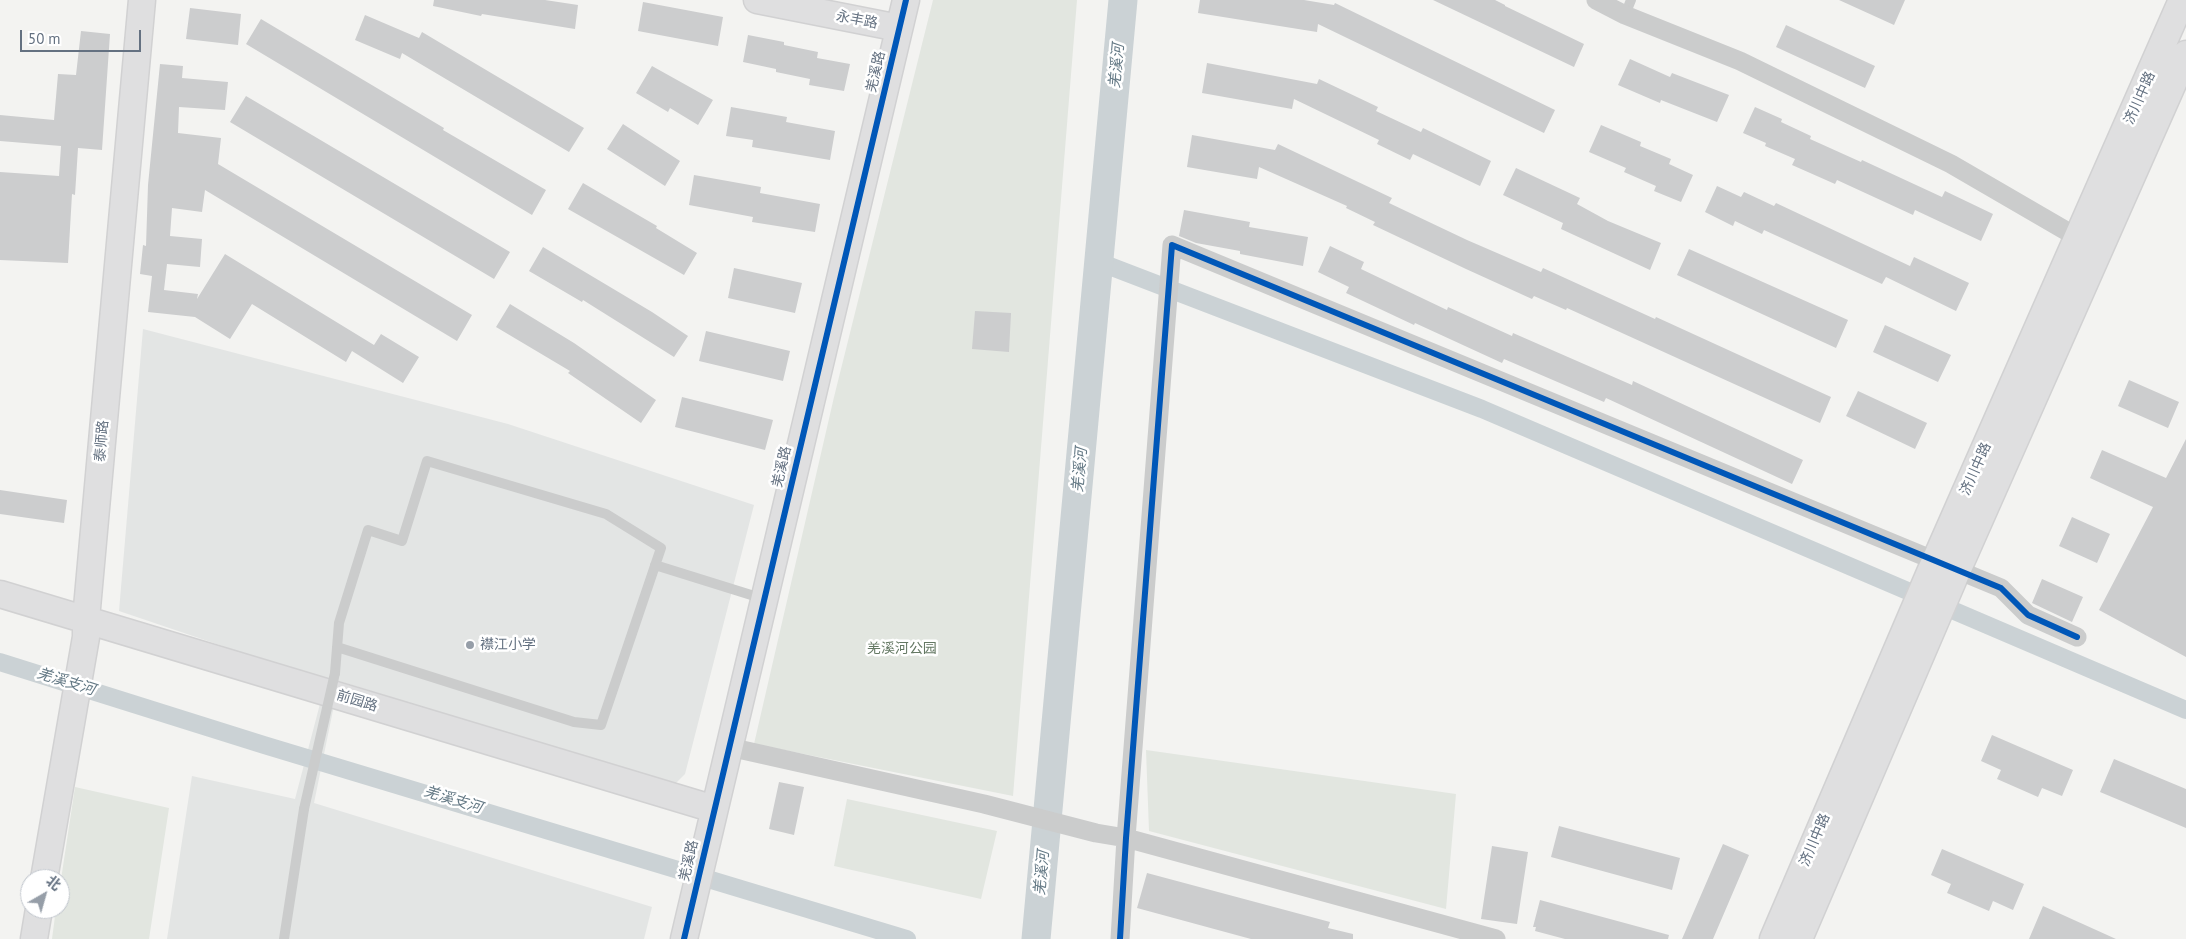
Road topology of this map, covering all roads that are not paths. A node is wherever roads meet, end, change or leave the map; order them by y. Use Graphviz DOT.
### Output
graph roads {
  1 [pos="142,0"];
  2 [pos="757,0"];
  3 [pos="906,0"];
  4 [pos="1596,0"];
  5 [pos="2182,0"];
  6 [pos="1628,7"];
  7 [pos="899,28"];
  8 [pos="2186,54"];
  9 [pos="2089,245"];
  10 [pos="655,566"];
  11 [pos="1944,570"];
  12 [pos="0,594"];
  13 [pos="764,599"];
  14 [pos="86,628"];
  15 [pos="2077,637"];
  16 [pos="1914,640"];
  17 [pos="337,647"];
  18 [pos="729,747"];
  19 [pos="712,816"];
  20 [pos="1126,838"];
  21 [pos="46,869"];
  22 [pos="37,919"];
  23 [pos="685,935"];
  24 [pos="34,939"];
  25 [pos="284,939"];
  26 [pos="1120,939"];
  27 [pos="1496,939"];
  28 [pos="1773,939"];
  29 [pos="1799,939"];
  1 -- 14 [label="street, 泰师路"];
  2 -- 7 [label="street, 永丰路"];
  3 -- 7 [label="street, 羌溪路"];
  4 -- 6 [label="street"];
  5 -- 9 [label="street, 济川中路"];
  6 -- 9 [label="street"];
  7 -- 13 [label="street, 羌溪路"];
  8 -- 9 [label="street, 济川中路"];
  9 -- 11 [label="street, 济川中路"];
  10 -- 13 [label="lane"];
  10 -- 17 [label="lane"];
  10 -- 17 [label="lane"];
  11 -- 15 [label="street"];
  11 -- 16 [label="street, 济川中路"];
  11 -- 20 [label="street"];
  12 -- 14 [label="street, 前园路"];
  13 -- 18 [label="street, 羌溪路"];
  14 -- 19 [label="street, 前园路"];
  14 -- 21 [label="street, 泰师路"];
  16 -- 28 [label="street, 济川中路"];
  16 -- 29 [label="street, 济川中路"];
  17 -- 25 [label="lane, bridge"];
  18 -- 19 [label="street, 羌溪路"];
  18 -- 20 [label="street"];
  19 -- 23 [label="street, 羌溪路"];
  20 -- 26 [label="street"];
  20 -- 27 [label="street"];
  22 -- 24 [label="street"];
}
